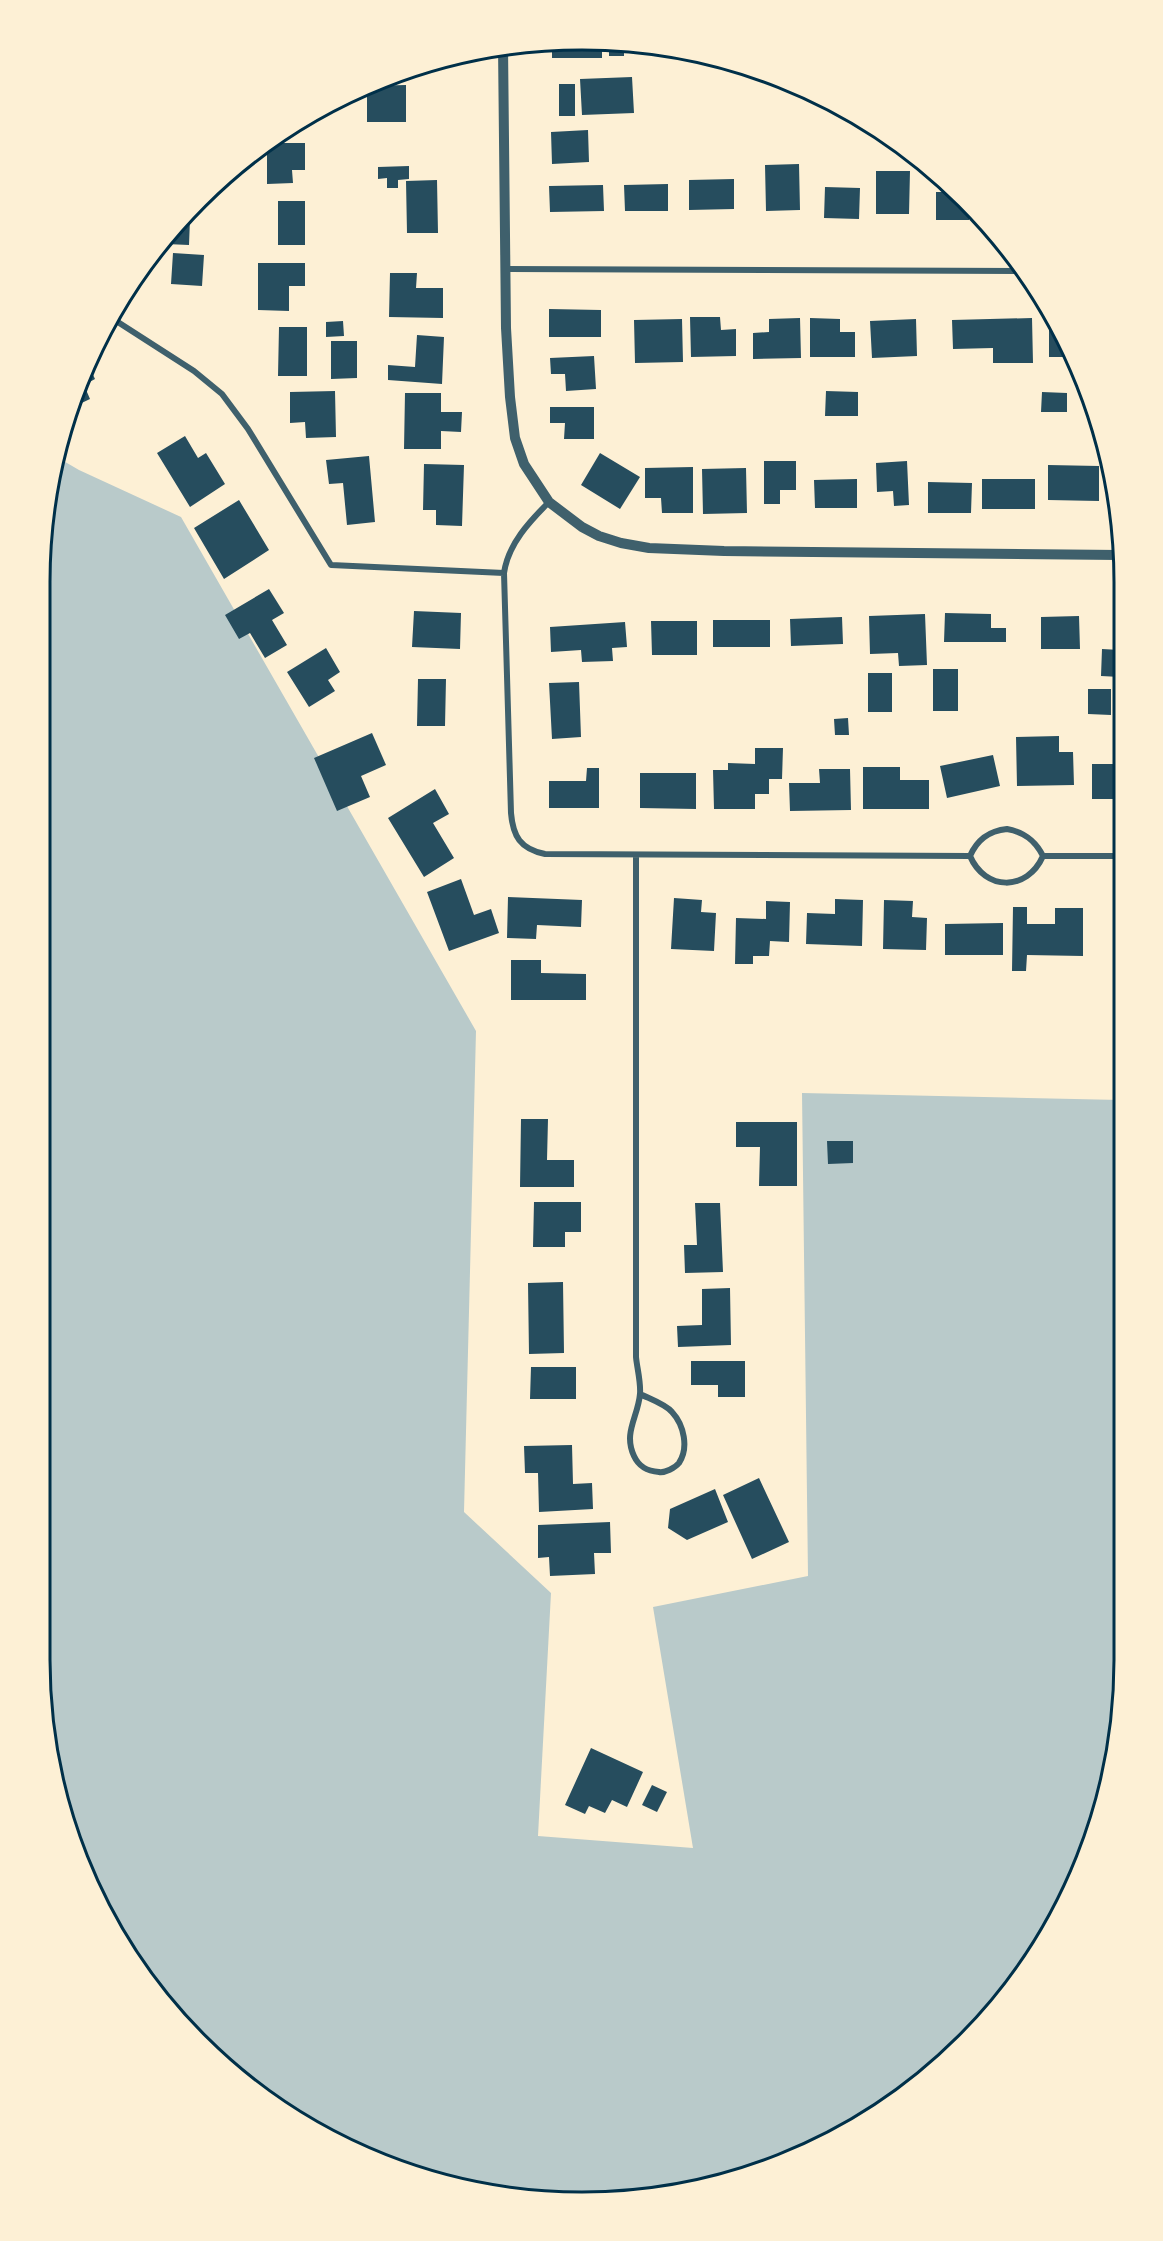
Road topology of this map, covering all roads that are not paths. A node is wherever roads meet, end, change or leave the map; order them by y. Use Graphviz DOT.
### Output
graph roads {
  1 [pos="503,56"];
  2 [pos="506,269"];
  3 [pos="1013,271"];
  4 [pos="117,322"];
  5 [pos="549,502"];
  6 [pos="1112,555"];
  7 [pos="504,573"];
  8 [pos="636,855"];
  9 [pos="969,856"];
  10 [pos="1043,856"];
  11 [pos="1114,856"];
  12 [pos="640,1394"];
  1 -- 2 [label="street"];
  2 -- 3 [label="street"];
  2 -- 5 [label="street"];
  4 -- 7 [label="street"];
  5 -- 6 [label="street"];
  5 -- 7 [label="street"];
  7 -- 8 [label="street"];
  8 -- 9 [label="street"];
  8 -- 12 [label="street"];
  9 -- 10 [label="street"];
  9 -- 10 [label="street"];
  10 -- 11 [label="street"];
  12 -- 12 [label="street"];
}
